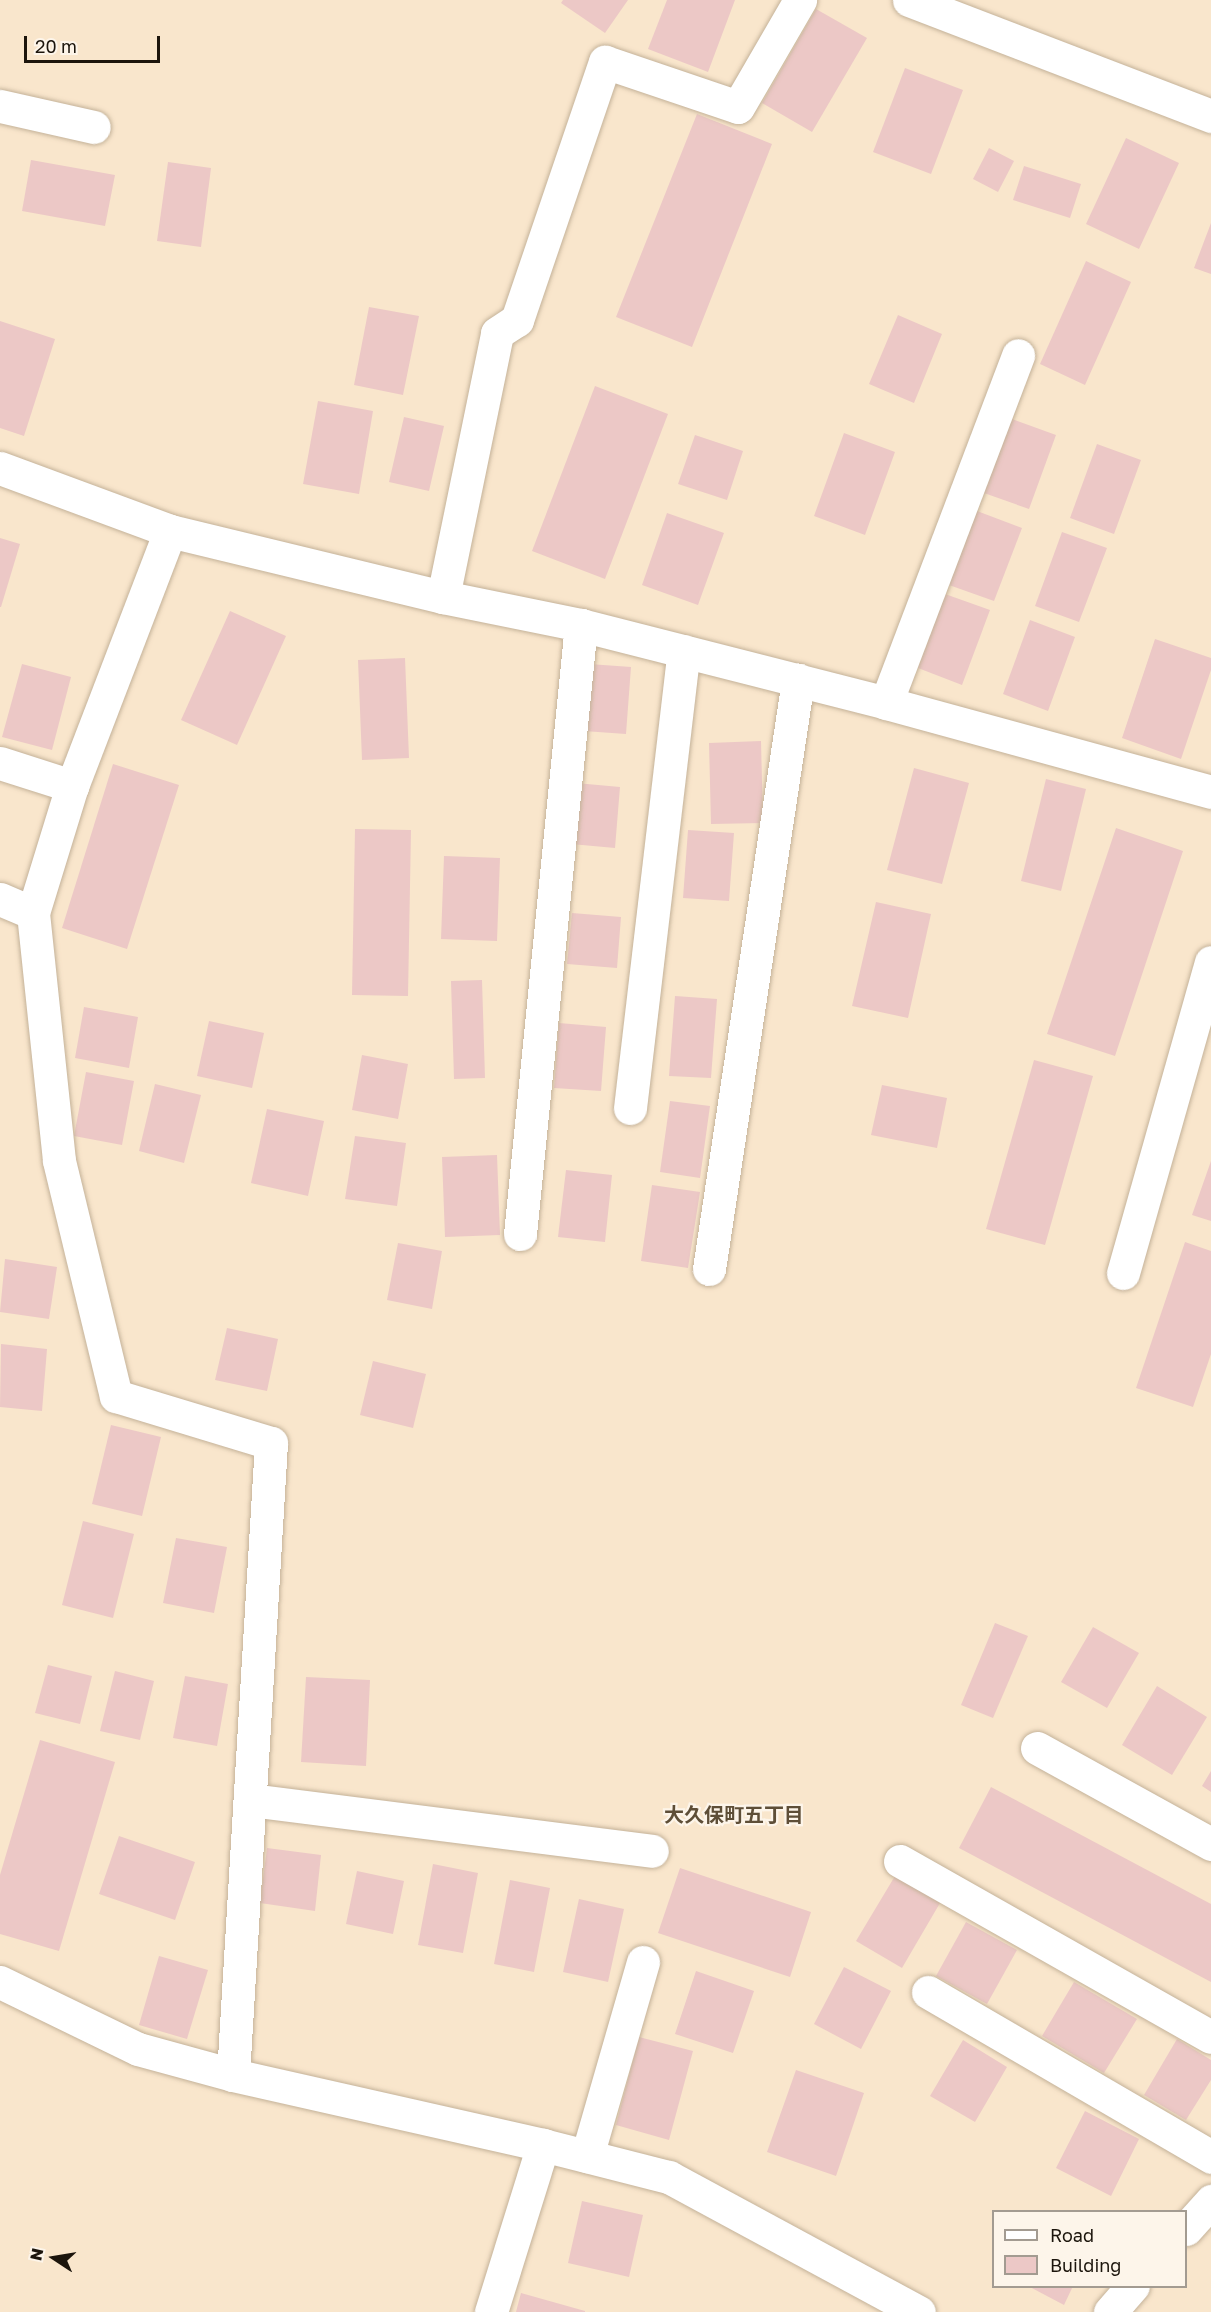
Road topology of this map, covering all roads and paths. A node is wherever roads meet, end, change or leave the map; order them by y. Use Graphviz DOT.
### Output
graph roads {
  1 [pos="800,0"];
  2 [pos="909,0"];
  3 [pos="0,106"];
  4 [pos="1211,117"];
  5 [pos="94,127"];
  6 [pos="1018,356"];
  7 [pos="0,468"];
  8 [pos="170,531"];
  9 [pos="443,597"];
  10 [pos="581,625"];
  11 [pos="684,651"];
  12 [pos="798,680"];
  13 [pos="886,703"];
  14 [pos="0,763"];
  15 [pos="72,786"];
  16 [pos="1211,792"];
  17 [pos="0,899"];
  18 [pos="33,913"];
  19 [pos="1211,962"];
  20 [pos="630,1108"];
  21 [pos="520,1234"];
  22 [pos="709,1269"];
  23 [pos="1123,1273"];
  24 [pos="1037,1748"];
  25 [pos="250,1800"];
  26 [pos="1211,1844"];
  27 [pos="652,1851"];
  28 [pos="900,1861"];
  29 [pos="643,1962"];
  30 [pos="0,1982"];
  31 [pos="928,1992"];
  32 [pos="1211,2037"];
  33 [pos="233,2075"];
  34 [pos="543,2145"];
  35 [pos="587,2156"];
  36 [pos="1211,2157"];
  37 [pos="1211,2201"];
  38 [pos="1187,2227"];
  39 [pos="1131,2288"];
  40 [pos="491,2312"];
  41 [pos="919,2312"];
  42 [pos="1110,2312"];
  1 -- 9 [label="street"];
  2 -- 4 [label="street"];
  3 -- 5 [label="street"];
  6 -- 13 [label="street"];
  7 -- 8 [label="street"];
  8 -- 9 [label="street"];
  8 -- 15 [label="street"];
  9 -- 10 [label="street"];
  10 -- 11 [label="street"];
  10 -- 21 [label="street"];
  11 -- 12 [label="street"];
  11 -- 20 [label="street"];
  12 -- 13 [label="street"];
  12 -- 22 [label="street"];
  13 -- 16 [label="street"];
  14 -- 15 [label="street"];
  15 -- 18 [label="street"];
  17 -- 18 [label="street"];
  18 -- 25 [label="street"];
  19 -- 23 [label="street"];
  24 -- 26 [label="street"];
  25 -- 27 [label="street"];
  25 -- 33 [label="street"];
  28 -- 32 [label="street"];
  29 -- 35 [label="street"];
  30 -- 33 [label="street"];
  31 -- 36 [label="street"];
  33 -- 34 [label="street"];
  34 -- 35 [label="street"];
  34 -- 40 [label="street"];
  35 -- 41 [label="street"];
  37 -- 38 [label="street"];
  39 -- 42 [label="street"];
}
